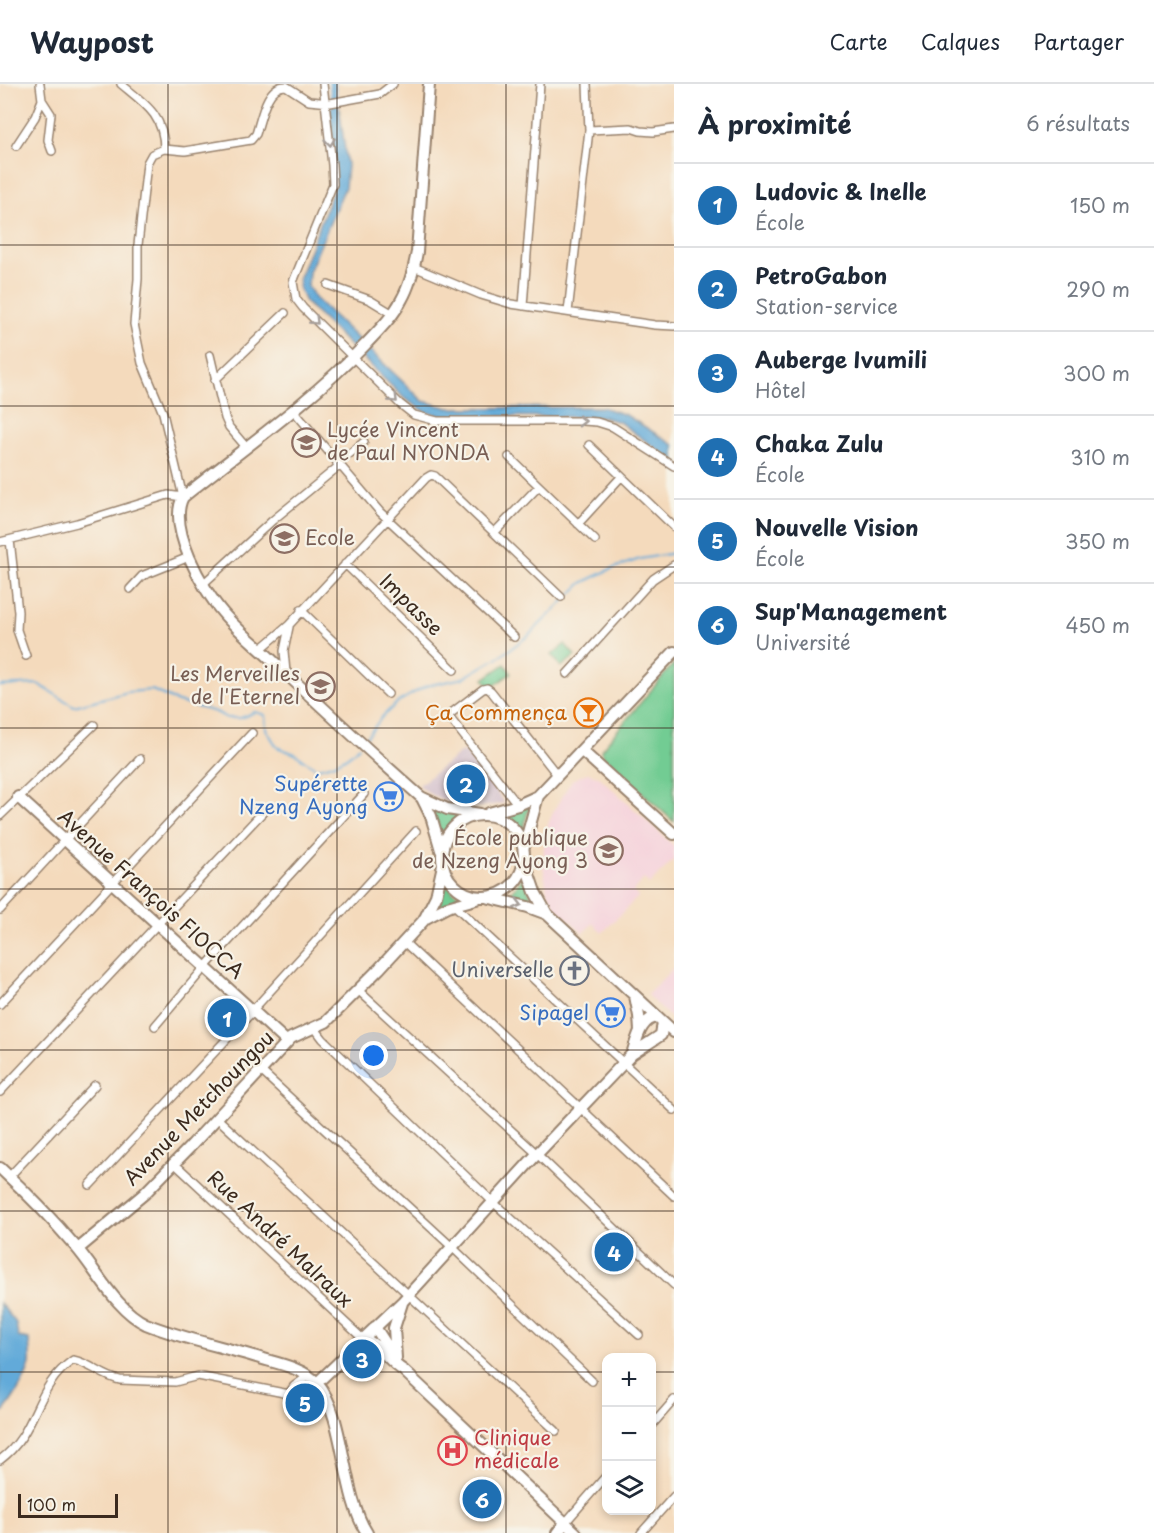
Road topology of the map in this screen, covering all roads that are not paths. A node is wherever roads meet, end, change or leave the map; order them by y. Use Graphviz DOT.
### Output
graph roads {
  1 [pos="40,84"];
  2 [pos="121,84"];
  3 [pos="323,84"];
  4 [pos="393,84"];
  5 [pos="429,84"];
  6 [pos="540,84"];
  7 [pos="587,84"];
  8 [pos="131,87"];
  9 [pos="42,100"];
  10 [pos="328,103"];
  11 [pos="674,129"];
  12 [pos="589,130"];
  13 [pos="16,146"];
  14 [pos="164,149"];
  15 [pos="52,151"];
  16 [pos="414,267"];
  17 [pos="328,285"];
  18 [pos="523,306"];
  19 [pos="568,312"];
  20 [pos="285,313"];
  21 [pos="393,314"];
  22 [pos="674,326"];
  23 [pos="210,355"];
  24 [pos="354,356"];
  25 [pos="215,380"];
  26 [pos="293,410"];
  27 [pos="364,442"];
  28 [pos="589,445"];
  29 [pos="246,447"];
  30 [pos="509,456"];
  31 [pos="338,465"];
  32 [pos="674,466"];
  33 [pos="621,477"];
  34 [pos="539,486"];
  35 [pos="183,497"];
  36 [pos="387,520"];
  37 [pos="578,524"];
  38 [pos="674,527"];
  39 [pos="494,533"];
  40 [pos="10,540"];
  41 [pos="595,540"];
  42 [pos="0,542"];
  43 [pos="189,557"];
  44 [pos="345,564"];
  45 [pos="674,565"];
  46 [pos="203,584"];
  47 [pos="130,589"];
  48 [pos="561,597"];
  49 [pos="301,610"];
  50 [pos="289,625"];
  51 [pos="514,637"];
  52 [pos="261,649"];
  53 [pos="674,652"];
  54 [pos="26,656"];
  55 [pos="454,670"];
  56 [pos="287,674"];
  57 [pos="567,674"];
  58 [pos="388,694"];
  59 [pos="94,725"];
  60 [pos="252,733"];
  61 [pos="582,751"];
  62 [pos="140,759"];
  63 [pos="558,776"];
  64 [pos="364,794"];
  65 [pos="538,796"];
  66 [pos="18,797"];
  67 [pos="421,797"];
  68 [pos="518,805"];
  69 [pos="263,812"];
  70 [pos="483,814"];
  71 [pos="0,816"];
  72 [pos="416,831"];
  73 [pos="674,834"];
  74 [pos="64,839"];
  75 [pos="524,847"];
  76 [pos="442,859"];
  77 [pos="525,862"];
  78 [pos="111,882"];
  79 [pos="484,898"];
  80 [pos="454,905"];
  81 [pos="0,910"];
  82 [pos="547,914"];
  83 [pos="424,920"];
  84 [pos="158,925"];
  85 [pos="404,942"];
  86 [pos="205,967"];
  87 [pos="358,990"];
  88 [pos="635,996"];
  89 [pos="0,1004"];
  90 [pos="253,1011"];
  91 [pos="660,1020"];
  92 [pos="155,1026"];
  93 [pos="314,1027"];
  94 [pos="674,1032"];
  95 [pos="640,1033"];
  96 [pos="674,1040"];
  97 [pos="287,1042"];
  98 [pos="648,1045"];
  99 [pos="632,1054"];
  100 [pos="623,1063"];
  101 [pos="261,1071"];
  102 [pos="95,1085"];
  103 [pos="0,1092"];
  104 [pos="580,1108"];
  105 [pos="674,1110"];
  106 [pos="217,1118"];
  107 [pos="537,1154"];
  108 [pos="174,1163"];
  109 [pos="0,1168"];
  110 [pos="9,1177"];
  111 [pos="90,1185"];
  112 [pos="674,1196"];
  113 [pos="493,1202"];
  114 [pos="452,1247"];
  115 [pos="78,1249"];
  116 [pos="674,1284"];
  117 [pos="406,1298"];
  118 [pos="370,1332"];
  119 [pos="639,1335"];
  120 [pos="396,1358"];
  121 [pos="403,1370"];
  122 [pos="308,1376"];
  123 [pos="592,1381"];
  124 [pos="317,1383"];
  125 [pos="674,1400"];
  126 [pos="656,1420"];
  127 [pos="556,1431"];
  128 [pos="0,1460"];
  129 [pos="602,1481"];
  130 [pos="674,1496"];
  131 [pos="565,1523"];
  132 [pos="367,1533"];
  133 [pos="557,1533"];
  134 [pos="576,1533"];
  135 [pos="641,1533"];
  1 -- 9 [label="street"];
  2 -- 8 [label="street"];
  3 -- 10 [label="street"];
  4 -- 10 [label="street"];
  5 -- 16 [label="main road"];
  6 -- 18 [label="street"];
  7 -- 12 [label="street"];
  8 -- 14 [label="street"];
  9 -- 13 [label="street"];
  9 -- 15 [label="street"];
  10 -- 14 [label="street"];
  10 -- 24 [label="street, one-way"];
  11 -- 12 [label="street"];
  12 -- 19 [label="street"];
  14 -- 35 [label="street"];
  16 -- 18 [label="street"];
  16 -- 21 [label="main road"];
  17 -- 21 [label="street"];
  18 -- 19 [label="street"];
  19 -- 22 [label="street"];
  20 -- 25 [label="street"];
  21 -- 24 [label="main road"];
  23 -- 25 [label="street"];
  24 -- 26 [label="main road"];
  24 -- 32 [label="street, one-way"];
  25 -- 29 [label="street"];
  26 -- 29 [label="main road"];
  26 -- 31 [label="street"];
  27 -- 31 [label="street"];
  28 -- 33 [label="street"];
  29 -- 35 [label="main road"];
  30 -- 34 [label="street"];
  31 -- 36 [label="street"];
  31 -- 46 [label="street"];
  33 -- 37 [label="street"];
  33 -- 38 [label="street"];
  34 -- 37 [label="street"];
  34 -- 39 [label="street"];
  35 -- 40 [label="street"];
  35 -- 43 [label="main road"];
  36 -- 39 [label="street"];
  36 -- 44 [label="street"];
  36 -- 51 [label="street"];
  37 -- 41 [label="street"];
  39 -- 48 [label="street"];
  40 -- 42 [label="street"];
  40 -- 54 [label="street"];
  43 -- 46 [label="main road"];
  43 -- 47 [label="street"];
  44 -- 49 [label="street"];
  44 -- 55 [label="street, Impasse"];
  45 -- 57 [label="street"];
  46 -- 52 [label="main road"];
  49 -- 50 [label="street"];
  49 -- 58 [label="street"];
  50 -- 52 [label="street"];
  50 -- 56 [label="street"];
  52 -- 56 [label="main road"];
  53 -- 61 [label="main road"];
  56 -- 67 [label="main road"];
  59 -- 66 [label="street"];
  60 -- 78 [label="street"];
  61 -- 63 [label="main road"];
  61 -- 73 [label="main road"];
  62 -- 74 [label="street"];
  63 -- 65 [label="main road"];
  63 -- 68 [label="street"];
  64 -- 86 [label="street"];
  65 -- 68 [label="main road"];
  65 -- 75 [label="main road"];
  66 -- 71 [label="street"];
  66 -- 74 [label="main road, Avenue François FIOCCA"];
  67 -- 70 [label="main road"];
  67 -- 76 [label="main road"];
  68 -- 70 [label="main road"];
  69 -- 84 [label="street"];
  70 -- 75 [label="main road"];
  70 -- 76 [label="main road"];
  72 -- 90 [label="street"];
  74 -- 78 [label="main road, Avenue François FIOCCA"];
  74 -- 81 [label="street"];
  75 -- 77 [label="main road"];
  76 -- 79 [label="main road"];
  76 -- 83 [label="main road"];
  77 -- 79 [label="main road"];
  77 -- 82 [label="main road"];
  78 -- 84 [label="main road, Avenue François FIOCCA"];
  78 -- 89 [label="street"];
  79 -- 80 [label="main road"];
  79 -- 82 [label="main road, one-way"];
  80 -- 83 [label="main road"];
  80 -- 100 [label="street"];
  82 -- 88 [label="main road"];
  83 -- 85 [label="main road, Avenue Metchoungou"];
  84 -- 86 [label="main road, Avenue François FIOCCA"];
  84 -- 103 [label="street"];
  85 -- 87 [label="main road, Avenue Metchoungou"];
  85 -- 104 [label="street"];
  86 -- 90 [label="main road, Avenue François FIOCCA"];
  86 -- 92 [label="street"];
  87 -- 93 [label="main road, Avenue Metchoungou"];
  87 -- 107 [label="street"];
  88 -- 91 [label="main road"];
  88 -- 95 [label="main road"];
  90 -- 97 [label="main road, Avenue François FIOCCA"];
  90 -- 111 [label="street"];
  91 -- 94 [label="main road"];
  91 -- 95 [label="main road"];
  91 -- 98 [label="main road"];
  93 -- 97 [label="main road, Avenue Metchoungou"];
  93 -- 113 [label="street"];
  95 -- 99 [label="main road"];
  96 -- 98 [label="main road"];
  97 -- 101 [label="main road, Avenue Metchoungou"];
  98 -- 99 [label="main road"];
  99 -- 100 [label="main road"];
  100 -- 104 [label="main road"];
  100 -- 105 [label="street"];
  101 -- 106 [label="main road, Avenue Metchoungou"];
  101 -- 114 [label="street"];
  102 -- 110 [label="street"];
  104 -- 107 [label="main road"];
  104 -- 112 [label="street"];
  106 -- 108 [label="main road, Avenue Metchoungou"];
  106 -- 117 [label="street"];
  107 -- 113 [label="main road"];
  107 -- 116 [label="street"];
  108 -- 115 [label="main road, Avenue Metchoungou"];
  108 -- 118 [label="street, Rue André Malraux"];
  109 -- 110 [label="main road"];
  110 -- 115 [label="main road"];
  113 -- 114 [label="main road"];
  113 -- 119 [label="street"];
  114 -- 117 [label="main road"];
  114 -- 123 [label="street"];
  115 -- 122 [label="main road"];
  117 -- 118 [label="main road"];
  117 -- 120 [label="main road"];
  117 -- 127 [label="street"];
  118 -- 120 [label="main road"];
  118 -- 121 [label="main road"];
  118 -- 124 [label="main road"];
  120 -- 121 [label="main road"];
  121 -- 131 [label="main road"];
  122 -- 124 [label="main road"];
  122 -- 128 [label="street"];
  124 -- 132 [label="main road"];
  125 -- 126 [label="street"];
  129 -- 131 [label="street"];
  130 -- 135 [label="street"];
  131 -- 133 [label="main road"];
  131 -- 134 [label="main road"];
}
